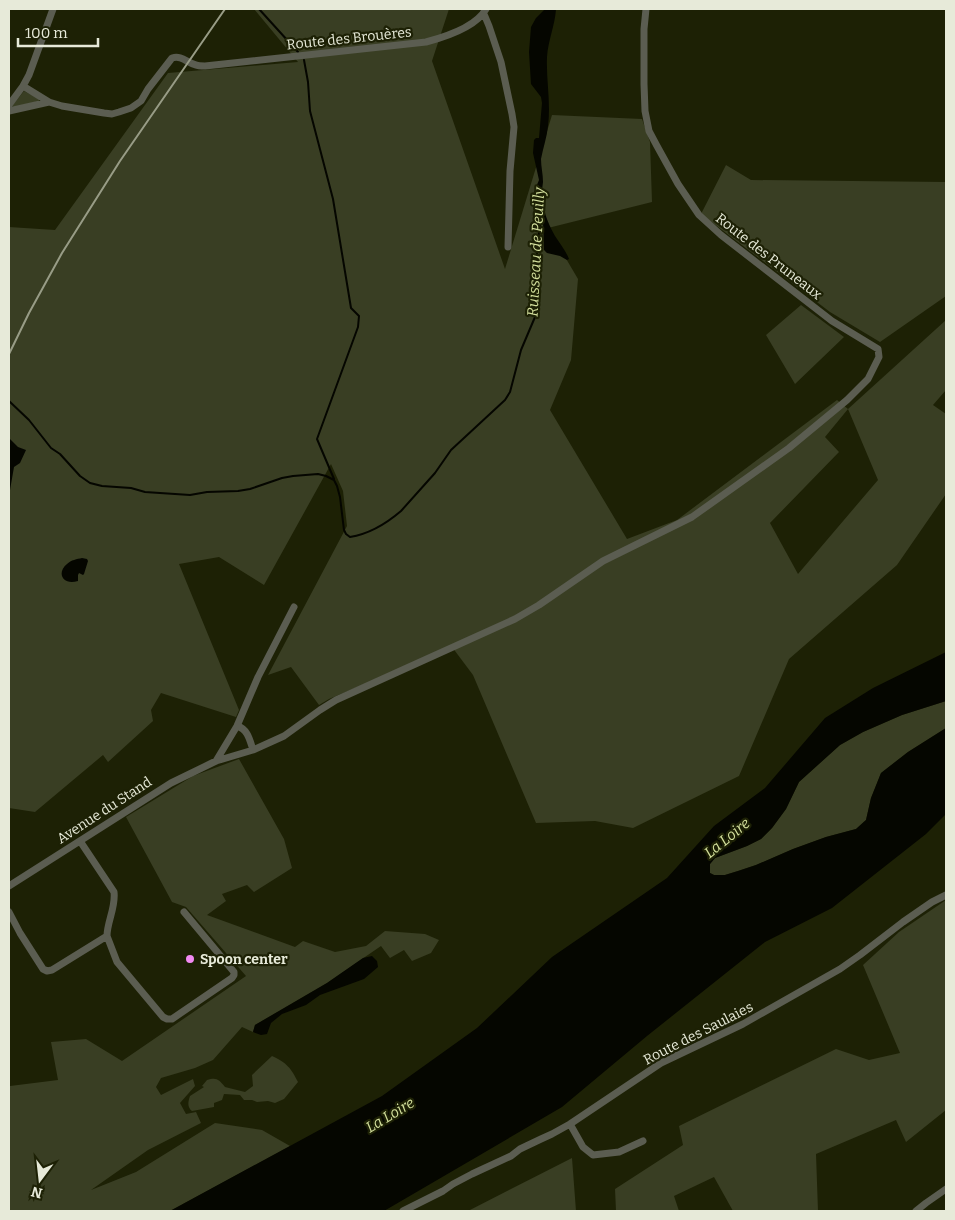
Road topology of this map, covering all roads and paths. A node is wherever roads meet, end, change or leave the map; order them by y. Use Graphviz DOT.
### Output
graph roads {
  1 [pos="53,9"];
  2 [pos="646,9"];
  3 [pos="485,11"];
  4 [pos="23,86"];
  5 [pos="49,102"];
  6 [pos="9,105"];
  7 [pos="9,111"];
  8 [pos="508,246"];
  9 [pos="879,357"];
  10 [pos="294,607"];
  11 [pos="238,726"];
  12 [pos="253,750"];
  13 [pos="216,761"];
  14 [pos="80,841"];
  15 [pos="9,886"];
  16 [pos="946,895"];
  17 [pos="9,912"];
  18 [pos="184,912"];
  19 [pos="107,936"];
  20 [pos="570,1124"];
  21 [pos="644,1141"];
  22 [pos="946,1190"];
  23 [pos="403,1211"];
  24 [pos="916,1211"];
  1 -- 4 [label="street"];
  2 -- 9 [label="street, Route des Pruneaux"];
  3 -- 5 [label="street, Route des Brouères"];
  3 -- 8 [label="street"];
  4 -- 5 [label="street"];
  4 -- 6 [label="street"];
  5 -- 7 [label="street"];
  9 -- 12 [label="street, Avenue du Stand"];
  10 -- 11 [label="street"];
  11 -- 12 [label="street"];
  11 -- 13 [label="street"];
  12 -- 13 [label="street, Avenue du Stand"];
  13 -- 14 [label="street, Avenue du Stand"];
  14 -- 15 [label="street, Avenue du Stand"];
  14 -- 19 [label="street"];
  16 -- 20 [label="street, Route des Saulaies"];
  17 -- 19 [label="street"];
  18 -- 19 [label="street"];
  20 -- 21 [label="street"];
  20 -- 23 [label="street, Route des Saulaies"];
  22 -- 24 [label="street"];
}
